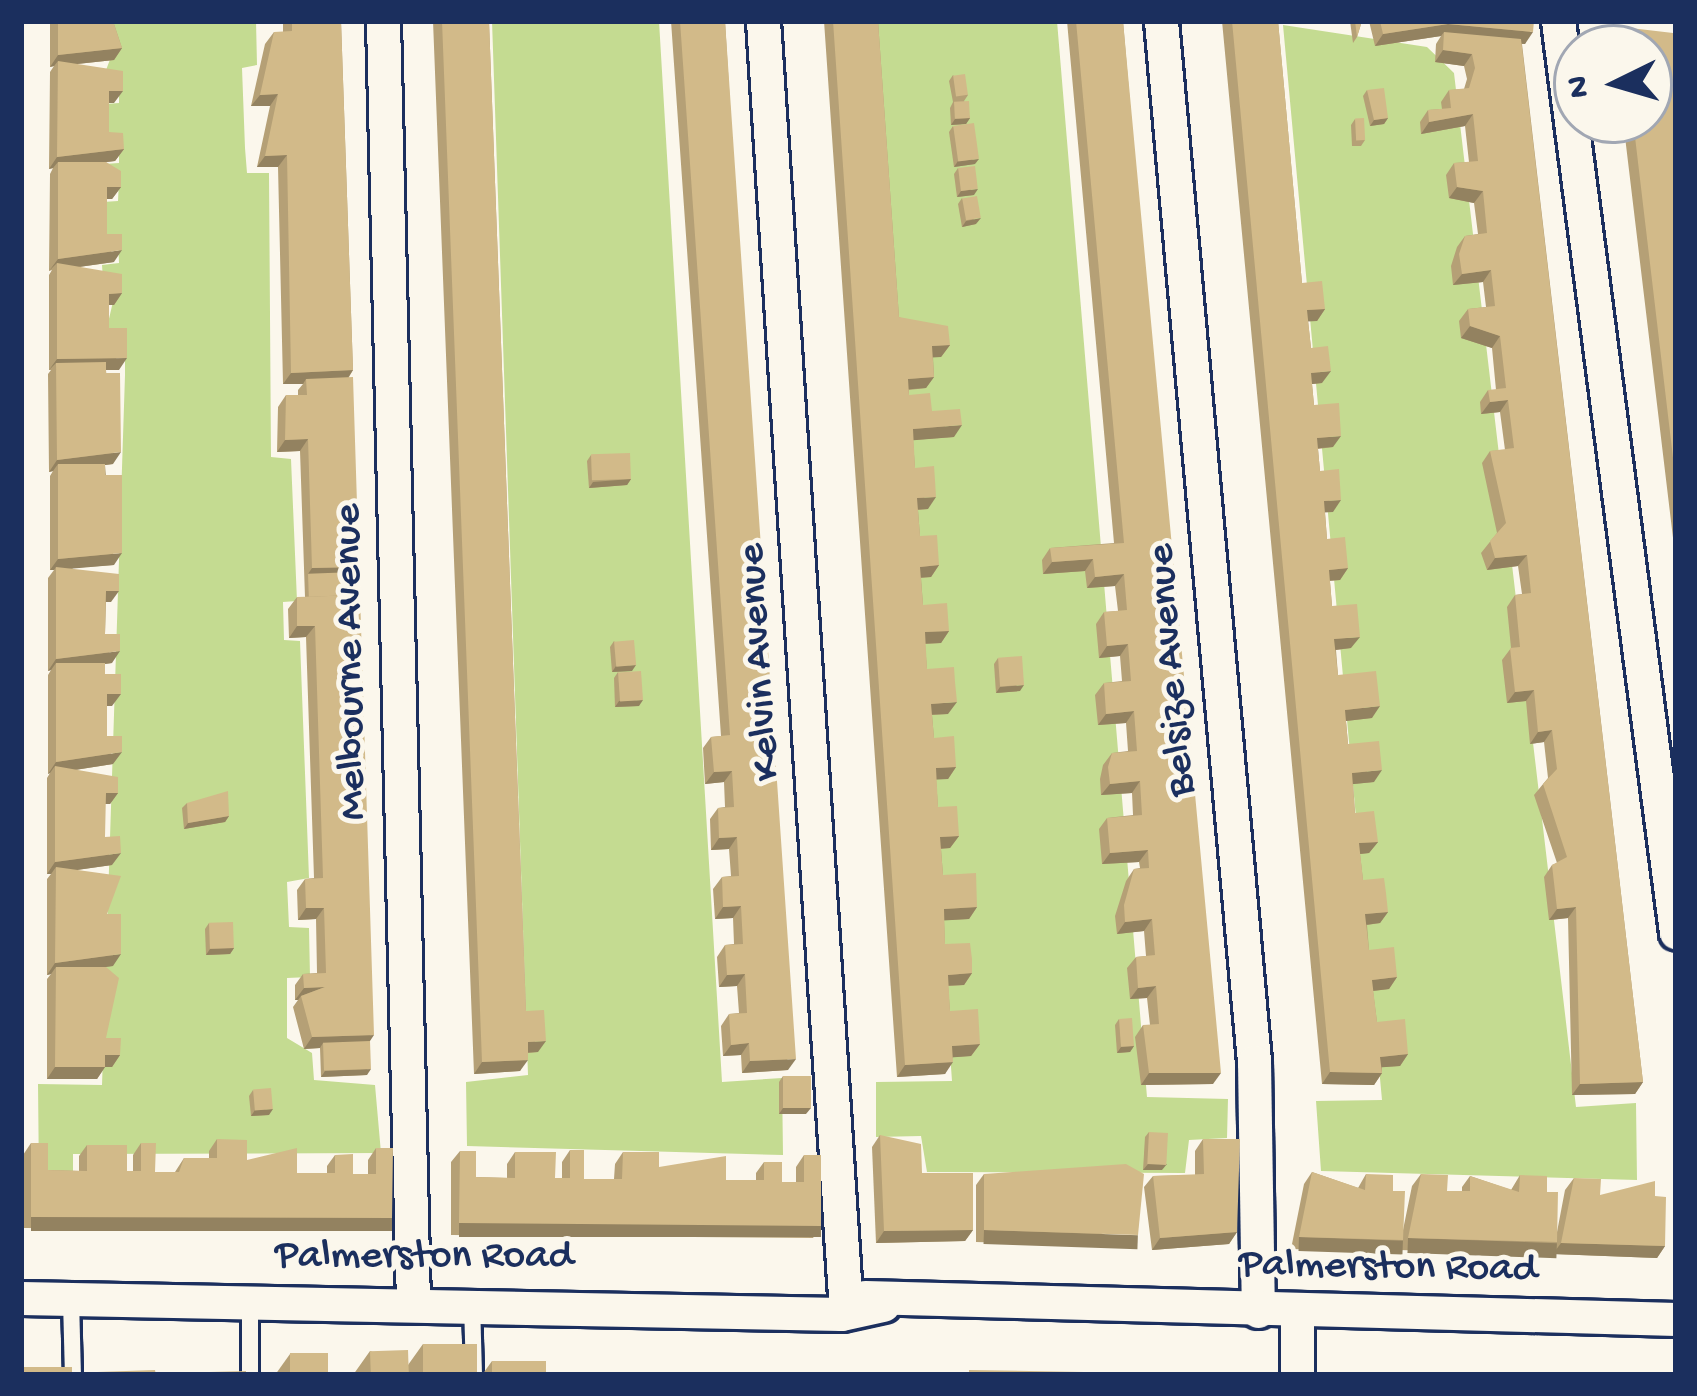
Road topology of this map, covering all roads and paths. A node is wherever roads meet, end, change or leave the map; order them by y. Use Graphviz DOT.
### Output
graph roads {
  1 [pos="383,21"];
  2 [pos="763,21"];
  3 [pos="1161,21"];
  4 [pos="1558,21"];
  5 [pos="1676,932"];
  6 [pos="21,1298"];
  7 [pos="71,1300"];
  8 [pos="413,1301"];
  9 [pos="836,1301"];
  10 [pos="250,1302"];
  11 [pos="472,1302"];
  12 [pos="1258,1311"];
  13 [pos="1297,1313"];
  14 [pos="1676,1319"];
  15 [pos="74,1375"];
  16 [pos="250,1375"];
  17 [pos="473,1375"];
  18 [pos="1297,1375"];
  1 -- 8 [label="street, Melbourne Avenue"];
  2 -- 9 [label="street, Kelvin Avenue"];
  3 -- 12 [label="street, Belsize Avenue"];
  4 -- 5 [label="street"];
  6 -- 7 [label="street, Palmerston Road"];
  7 -- 10 [label="street, Palmerston Road"];
  7 -- 15 [label="lane"];
  8 -- 10 [label="street, Palmerston Road"];
  8 -- 11 [label="street, Palmerston Road"];
  9 -- 11 [label="street, Palmerston Road"];
  9 -- 12 [label="street, Palmerston Road"];
  10 -- 16 [label="lane"];
  11 -- 17 [label="lane"];
  12 -- 13 [label="street, Palmerston Road"];
  13 -- 14 [label="street, Palmerston Road"];
  13 -- 18 [label="street"];
}
